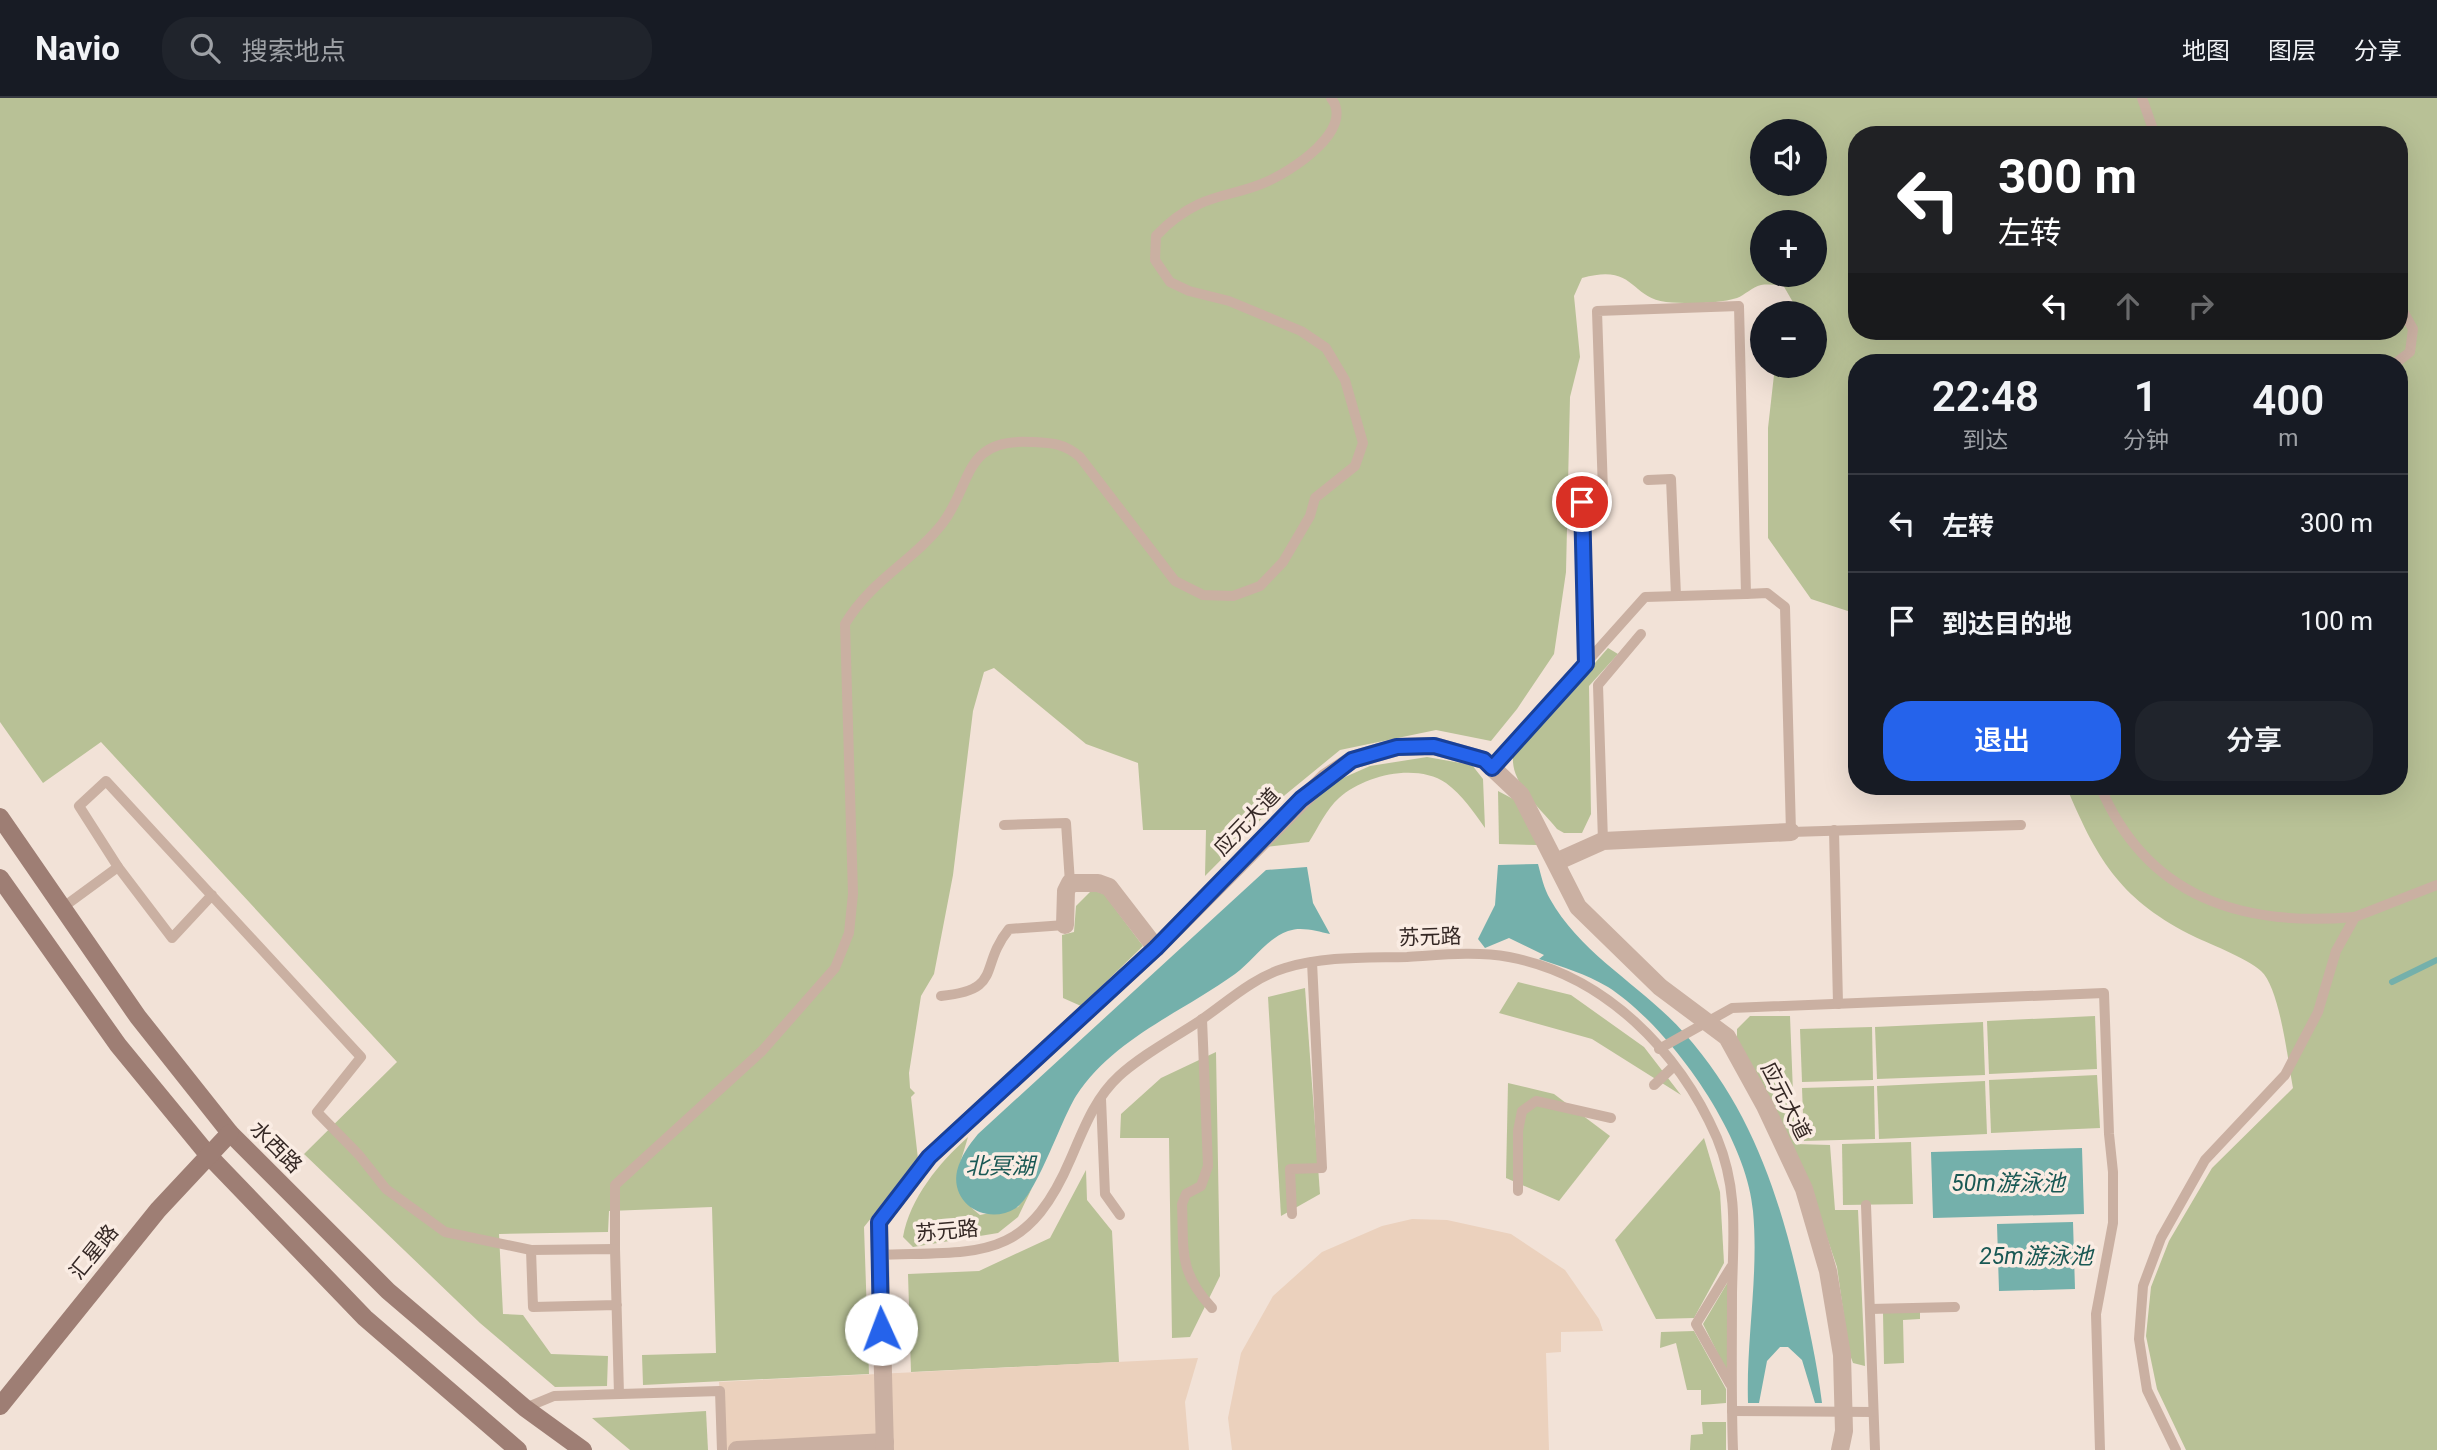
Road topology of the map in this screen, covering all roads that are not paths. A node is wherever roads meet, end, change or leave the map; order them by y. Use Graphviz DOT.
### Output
graph roads {
  1 [pos="1331,98"];
  2 [pos="2142,98"];
  3 [pos="2152,126"];
  4 [pos="2408,320"];
  5 [pos="2407,354"];
  6 [pos="1648,480"];
  7 [pos="1602,481"];
  8 [pos="1615,481"];
  9 [pos="1746,594"];
  10 [pos="1676,596"];
  11 [pos="1641,634"];
  12 [pos="1586,664"];
  13 [pos="1492,768"];
  14 [pos="2105,795"];
  15 [pos="0,817"];
  16 [pos="1004,825"];
  17 [pos="2021,825"];
  18 [pos="1834,831"];
  19 [pos="1791,832"];
  20 [pos="1603,841"];
  21 [pos="1556,862"];
  22 [pos="118,867"];
  23 [pos="0,878"];
  24 [pos="1070,883"];
  25 [pos="2437,885"];
  26 [pos="212,895"];
  27 [pos="62,908"];
  28 [pos="2355,917"];
  29 [pos="1065,925"];
  30 [pos="1156,948"];
  31 [pos="1312,962"];
  32 [pos="941,996"];
  33 [pos="1838,1004"];
  34 [pos="1202,1019"];
  35 [pos="1706,1022"];
  36 [pos="1659,1049"];
  37 [pos="1673,1067"];
  38 [pos="1654,1085"];
  39 [pos="1101,1098"];
  40 [pos="1611,1118"];
  41 [pos="230,1133"];
  42 [pos="210,1157"];
  43 [pos="1518,1191"];
  44 [pos="1866,1205"];
  45 [pos="1292,1214"];
  46 [pos="1120,1215"];
  47 [pos="615,1249"];
  48 [pos="531,1250"];
  49 [pos="878,1255"];
  50 [pos="1733,1264"];
  51 [pos="617,1305"];
  52 [pos="1955,1307"];
  53 [pos="1212,1308"];
  54 [pos="1870,1309"];
  55 [pos="1731,1386"];
  56 [pos="619,1394"];
  57 [pos="0,1406"];
  58 [pos="525,1409"];
  59 [pos="1732,1412"];
  60 [pos="1873,1412"];
  61 [pos="1844,1413"];
  62 [pos="885,1446"];
  63 [pos="518,1450"];
  64 [pos="583,1450"];
  65 [pos="722,1450"];
  66 [pos="737,1450"];
  67 [pos="1733,1450"];
  68 [pos="1840,1450"];
  69 [pos="1875,1450"];
  70 [pos="2100,1450"];
  71 [pos="2176,1450"];
  1 -- 47 [label="lane"];
  2 -- 3 [label="lane"];
  4 -- 5 [label="lane"];
  6 -- 10 [label="lane"];
  7 -- 8 [label="lane"];
  7 -- 9 [label="lane"];
  7 -- 12 [label="lane"];
  9 -- 10 [label="lane"];
  9 -- 19 [label="lane"];
  10 -- 12 [label="lane"];
  11 -- 20 [label="lane"];
  12 -- 13 [label="lane"];
  13 -- 21 [label="street, 应元大道"];
  13 -- 30 [label="street, 应元大道"];
  14 -- 28 [label="lane"];
  15 -- 27 [label="main road, 水西路"];
  16 -- 24 [label="lane"];
  17 -- 18 [label="lane"];
  18 -- 19 [label="lane"];
  18 -- 33 [label="lane"];
  19 -- 20 [label="street"];
  20 -- 21 [label="street"];
  21 -- 35 [label="street, 应元大道"];
  22 -- 26 [label="lane"];
  22 -- 26 [label="lane"];
  22 -- 27 [label="lane"];
  23 -- 42 [label="main road"];
  24 -- 29 [label="street"];
  24 -- 30 [label="street"];
  25 -- 28 [label="lane"];
  26 -- 48 [label="lane"];
  27 -- 41 [label="main road, 水西路"];
  28 -- 71 [label="lane"];
  29 -- 32 [label="lane"];
  30 -- 49 [label="street, 应元大道"];
  31 -- 34 [label="lane, 苏元路"];
  31 -- 36 [label="lane, 苏元路"];
  31 -- 45 [label="lane"];
  33 -- 35 [label="lane"];
  33 -- 70 [label="lane"];
  34 -- 39 [label="lane, 苏元路"];
  34 -- 53 [label="lane"];
  35 -- 36 [label="lane"];
  35 -- 61 [label="street, 应元大道"];
  36 -- 37 [label="lane, 苏元路"];
  37 -- 38 [label="lane"];
  37 -- 50 [label="lane, 苏元路"];
  39 -- 46 [label="lane"];
  39 -- 49 [label="lane, 苏元路"];
  40 -- 43 [label="lane"];
  41 -- 42 [label="main road, 汇星路"];
  41 -- 58 [label="main road, 水西路"];
  42 -- 57 [label="main road, 汇星路"];
  42 -- 63 [label="main road"];
  44 -- 54 [label="lane"];
  47 -- 48 [label="lane"];
  47 -- 51 [label="lane"];
  48 -- 51 [label="lane"];
  49 -- 62 [label="street, 应元大道"];
  50 -- 55 [label="lane, 苏元路"];
  50 -- 55 [label="lane"];
  51 -- 56 [label="lane"];
  52 -- 54 [label="lane"];
  54 -- 60 [label="lane"];
  55 -- 59 [label="lane, 苏元路"];
  56 -- 58 [label="lane"];
  56 -- 65 [label="lane"];
  58 -- 64 [label="main road, 水西路"];
  59 -- 61 [label="lane"];
  59 -- 67 [label="lane, 苏元路"];
  60 -- 61 [label="lane"];
  60 -- 69 [label="lane"];
  61 -- 68 [label="street, 应元大道"];
  62 -- 66 [label="street"];
}
